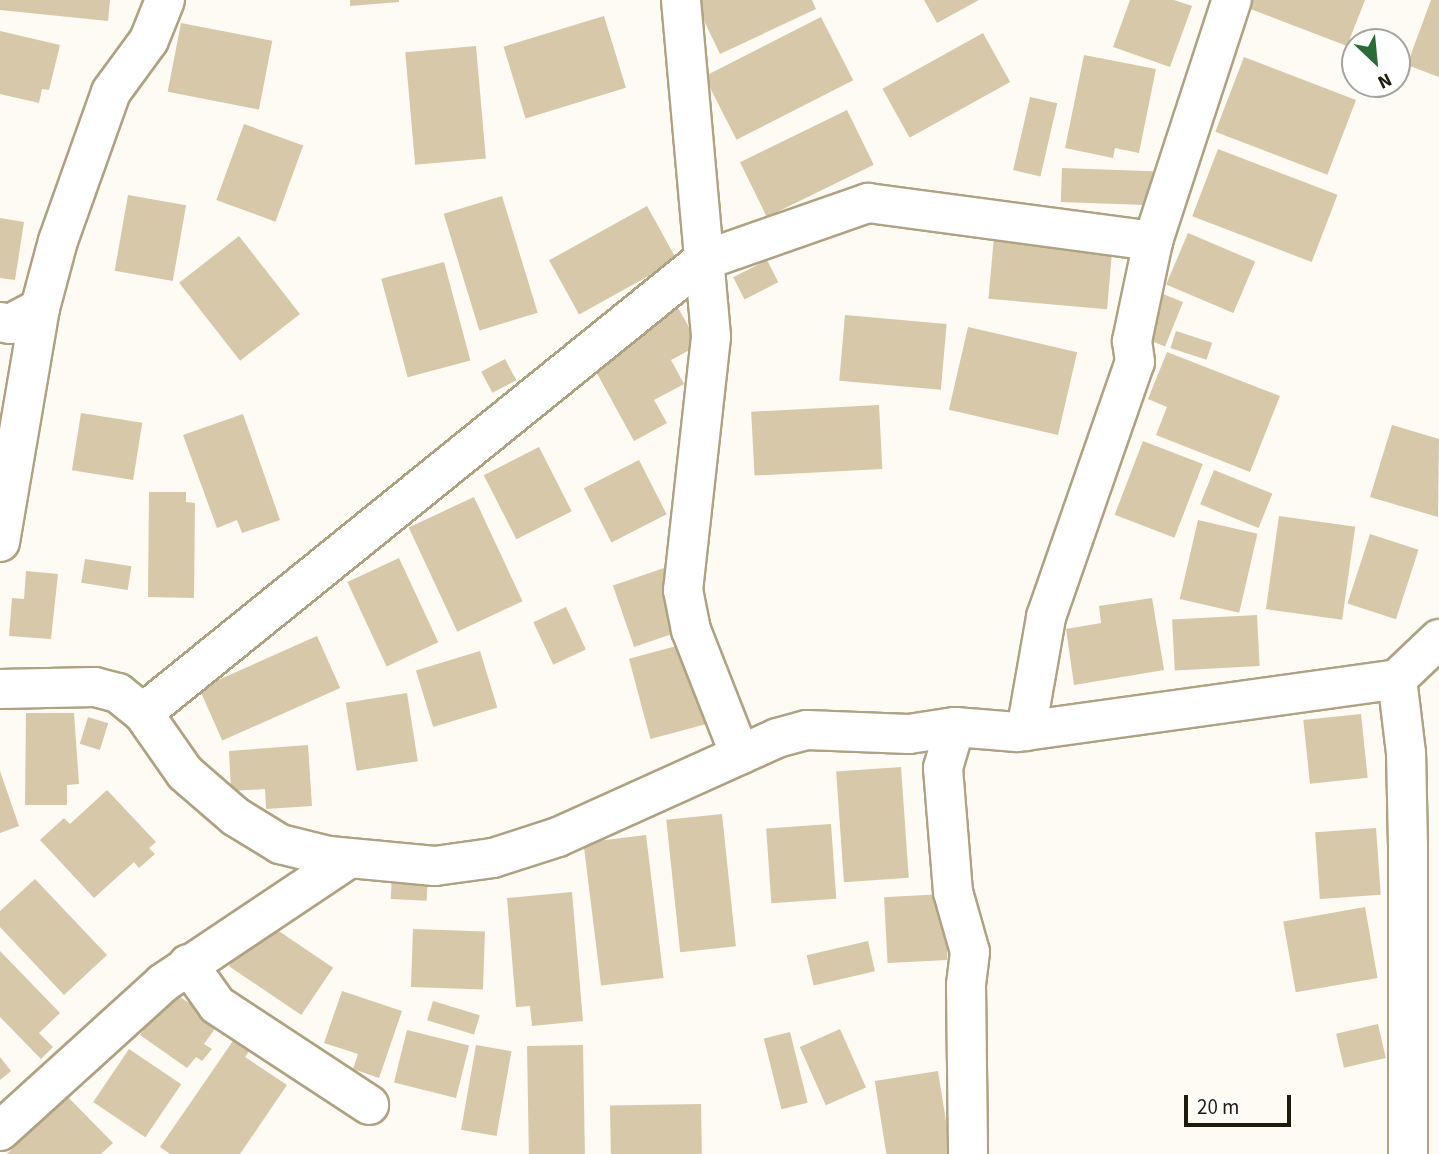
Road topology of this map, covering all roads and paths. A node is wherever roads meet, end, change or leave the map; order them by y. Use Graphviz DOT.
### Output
graph roads {
  1 [pos="165,0"];
  2 [pos="681,0"];
  3 [pos="1232,0"];
  4 [pos="1153,241"];
  5 [pos="702,261"];
  6 [pos="40,308"];
  7 [pos="0,322"];
  8 [pos="0,542"];
  9 [pos="1439,639"];
  10 [pos="1397,678"];
  11 [pos="0,689"];
  12 [pos="143,713"];
  13 [pos="955,727"];
  14 [pos="1026,730"];
  15 [pos="740,755"];
  16 [pos="348,859"];
  17 [pos="188,964"];
  18 [pos="369,1105"];
  19 [pos="0,1131"];
  20 [pos="968,1154"];
  21 [pos="1408,1154"];
  1 -- 6 [label="street"];
  2 -- 5 [label="street"];
  3 -- 4 [label="street"];
  4 -- 5 [label="street"];
  4 -- 14 [label="street"];
  5 -- 12 [label="street"];
  5 -- 15 [label="street"];
  6 -- 7 [label="street"];
  6 -- 8 [label="street"];
  9 -- 10 [label="street"];
  10 -- 14 [label="street"];
  10 -- 21 [label="street"];
  11 -- 12 [label="street"];
  12 -- 16 [label="street"];
  13 -- 14 [label="street"];
  13 -- 15 [label="street"];
  13 -- 20 [label="street"];
  15 -- 16 [label="street"];
  16 -- 17 [label="street"];
  17 -- 18 [label="street"];
  17 -- 19 [label="street"];
}
